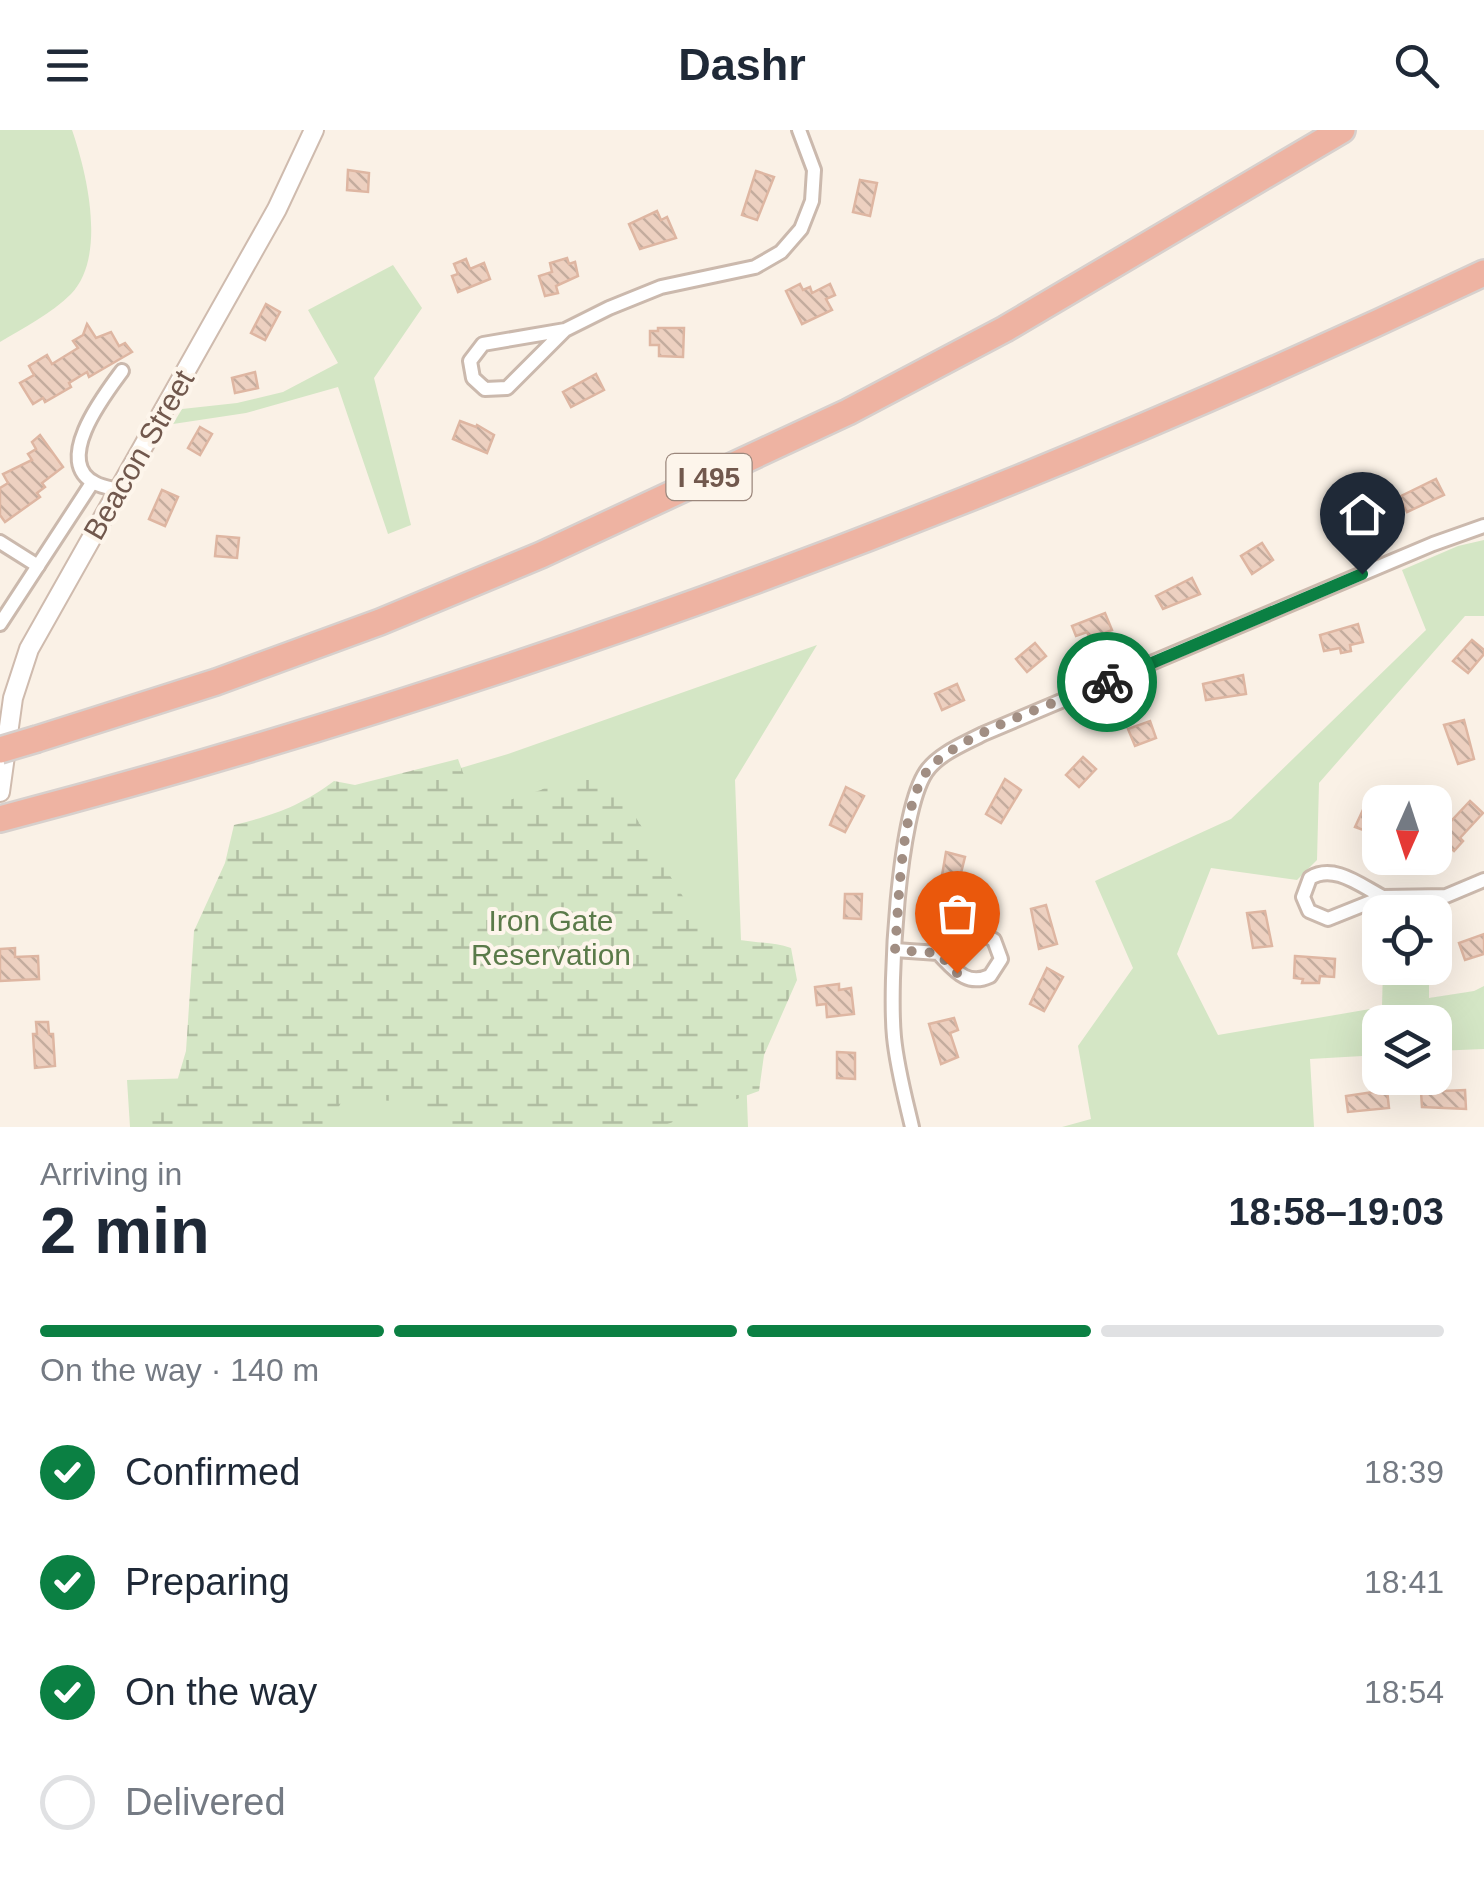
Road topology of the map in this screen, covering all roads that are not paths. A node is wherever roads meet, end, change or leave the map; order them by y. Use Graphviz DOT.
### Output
graph roads {
  1 [pos="314,130"];
  2 [pos="799,130"];
  3 [pos="1342,130"];
  4 [pos="1484,273"];
  5 [pos="565,330"];
  6 [pos="122,371"];
  7 [pos="92,482"];
  8 [pos="119,490"];
  9 [pos="1484,526"];
  10 [pos="0,542"];
  11 [pos="38,566"];
  12 [pos="0,624"];
  13 [pos="0,750"];
  14 [pos="0,792"];
  15 [pos="0,819"];
  16 [pos="1484,880"];
  17 [pos="1450,895"];
  18 [pos="1384,897"];
  19 [pos="895,950"];
  20 [pos="938,953"];
  21 [pos="912,1127"];
  1 -- 8 [label="main road, Beacon Street"];
  2 -- 5 [label="street"];
  3 -- 13 [label="highway, I 495, bridge"];
  4 -- 15 [label="highway"];
  5 -- 5 [label="street"];
  6 -- 7 [label="street"];
  7 -- 8 [label="street"];
  7 -- 11 [label="street"];
  8 -- 14 [label="main road, Beacon Street"];
  9 -- 19 [label="street"];
  10 -- 11 [label="street"];
  11 -- 12 [label="street"];
  16 -- 17 [label="street"];
  18 -- 18 [label="street"];
  19 -- 20 [label="street"];
  19 -- 21 [label="street"];
  20 -- 20 [label="street"];
}
